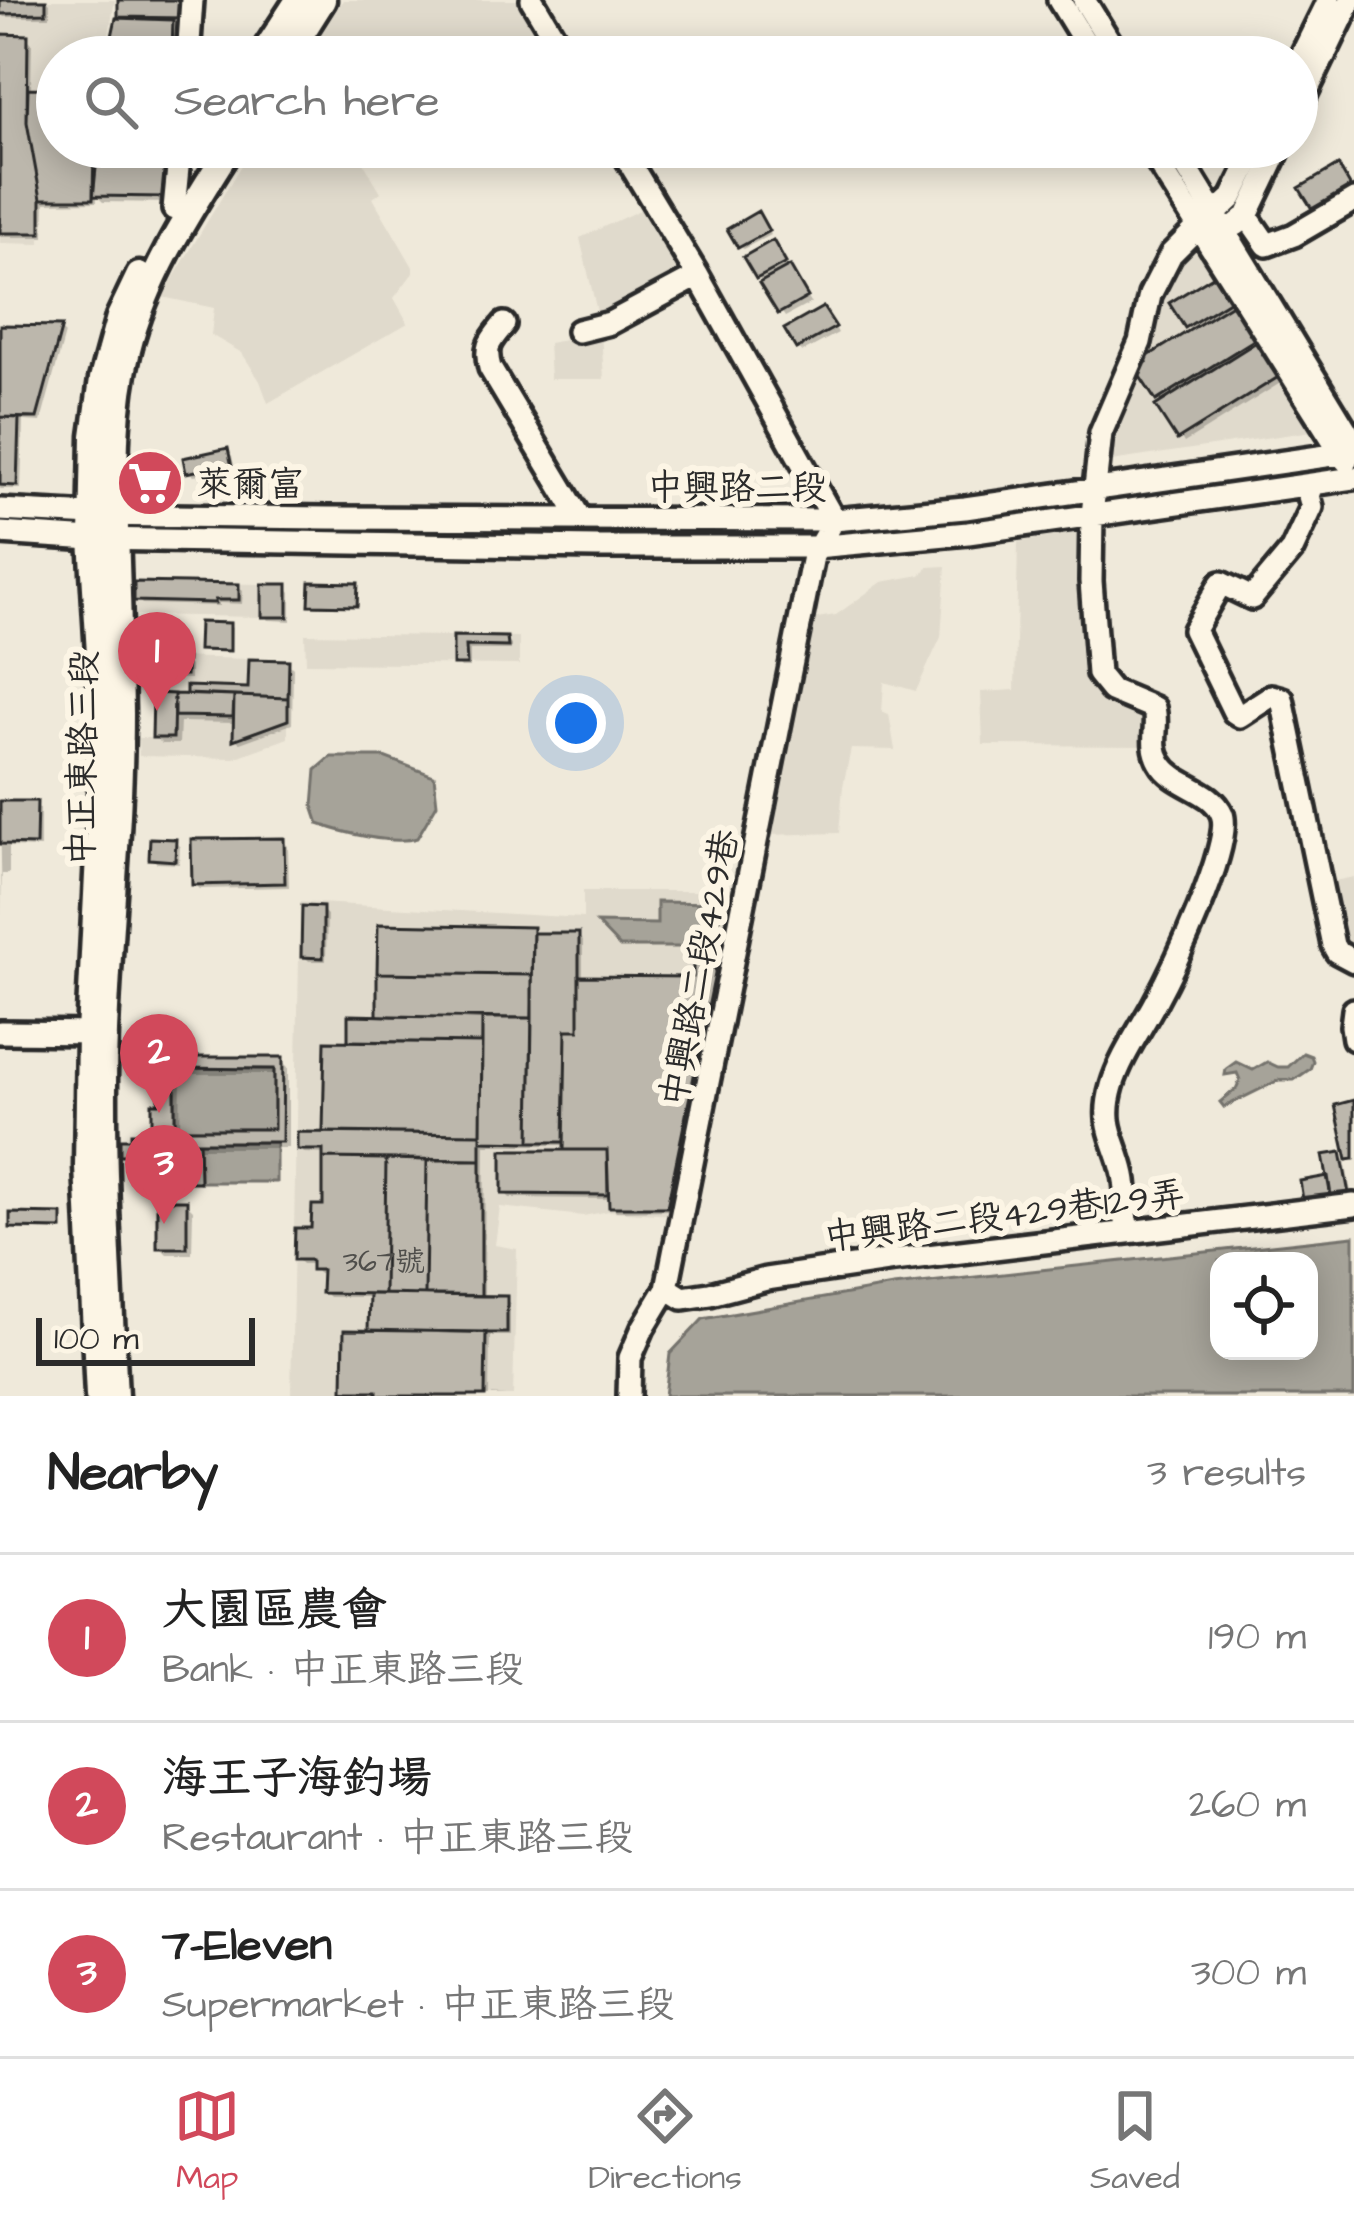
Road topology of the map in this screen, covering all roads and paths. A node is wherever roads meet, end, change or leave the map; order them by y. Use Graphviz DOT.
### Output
graph roads {
  1 [pos="192,0"];
  2 [pos="298,0"];
  3 [pos="322,0"];
  4 [pos="532,0"];
  5 [pos="1059,0"];
  6 [pos="1084,0"];
  7 [pos="1329,0"];
  8 [pos="1351,0"];
  9 [pos="189,36"];
  10 [pos="275,36"];
  11 [pos="299,36"];
  12 [pos="553,36"];
  13 [pos="1081,36"];
  14 [pos="1105,36"];
  15 [pos="1311,36"];
  16 [pos="1318,68"];
  17 [pos="178,168"];
  18 [pos="198,168"];
  19 [pos="216,168"];
  20 [pos="633,168"];
  21 [pos="1166,168"];
  22 [pos="1184,168"];
  23 [pos="1247,168"];
  24 [pos="1270,168"];
  25 [pos="1354,200"];
  26 [pos="175,209"];
  27 [pos="1247,216"];
  28 [pos="1213,225"];
  29 [pos="698,276"];
  30 [pos="504,324"];
  31 [pos="578,331"];
  32 [pos="1351,459"];
  33 [pos="1313,484"];
  34 [pos="1095,489"];
  35 [pos="0,510"];
  36 [pos="1092,515"];
  37 [pos="297,518"];
  38 [pos="580,518"];
  39 [pos="834,520"];
  40 [pos="104,527"];
  41 [pos="0,533"];
  42 [pos="296,542"];
  43 [pos="816,547"];
  44 [pos="1354,961"];
  45 [pos="1354,1010"];
  46 [pos="0,1032"];
  47 [pos="97,1033"];
  48 [pos="1354,1039"];
  49 [pos="1354,1205"];
  50 [pos="1126,1231"];
  51 [pos="667,1288"];
  52 [pos="98,1396"];
  53 [pos="115,1396"];
  54 [pos="629,1396"];
  1 -- 9 [label="street"];
  2 -- 10 [label="main road"];
  3 -- 11 [label="main road"];
  4 -- 12 [label="street"];
  5 -- 13 [label="street"];
  6 -- 14 [label="street"];
  7 -- 15 [label="street"];
  8 -- 16 [label="street"];
  17 -- 26 [label="street"];
  18 -- 26 [label="main road, 中正東路三段"];
  19 -- 40 [label="main road, 中正東路三段"];
  20 -- 29 [label="street"];
  21 -- 28 [label="street"];
  22 -- 28 [label="street"];
  23 -- 28 [label="street"];
  24 -- 27 [label="street"];
  25 -- 27 [label="street"];
  26 -- 40 [label="main road, 中正東路三段"];
  27 -- 28 [label="street"];
  28 -- 32 [label="street"];
  28 -- 34 [label="street"];
  29 -- 31 [label="street"];
  29 -- 39 [label="street"];
  30 -- 38 [label="street"];
  32 -- 33 [label="street, 中興路二段"];
  32 -- 34 [label="street, 中興路二段"];
  33 -- 36 [label="street, 中興路二段"];
  33 -- 44 [label="street"];
  34 -- 36 [label="street"];
  34 -- 39 [label="street, 中興路二段"];
  35 -- 40 [label="street"];
  36 -- 43 [label="street, 中興路二段"];
  36 -- 50 [label="street"];
  37 -- 38 [label="street, 中興路二段"];
  37 -- 40 [label="street, 中興路二段"];
  37 -- 42 [label="street"];
  38 -- 39 [label="street, 中興路二段"];
  39 -- 43 [label="street"];
  40 -- 41 [label="street"];
  40 -- 42 [label="street, 中興路二段"];
  40 -- 47 [label="main road, 中正東路三段"];
  42 -- 43 [label="street, 中興路二段"];
  43 -- 51 [label="street, 中興路二段429巷"];
  45 -- 48 [label="street"];
  46 -- 47 [label="street"];
  47 -- 52 [label="main road, 中正東路三段"];
  47 -- 53 [label="main road, 中正東路三段"];
  49 -- 50 [label="street, 中興路二段429巷129弄"];
  50 -- 51 [label="street, 中興路二段429巷129弄"];
  51 -- 54 [label="street, 中興路二段429巷"];
}
